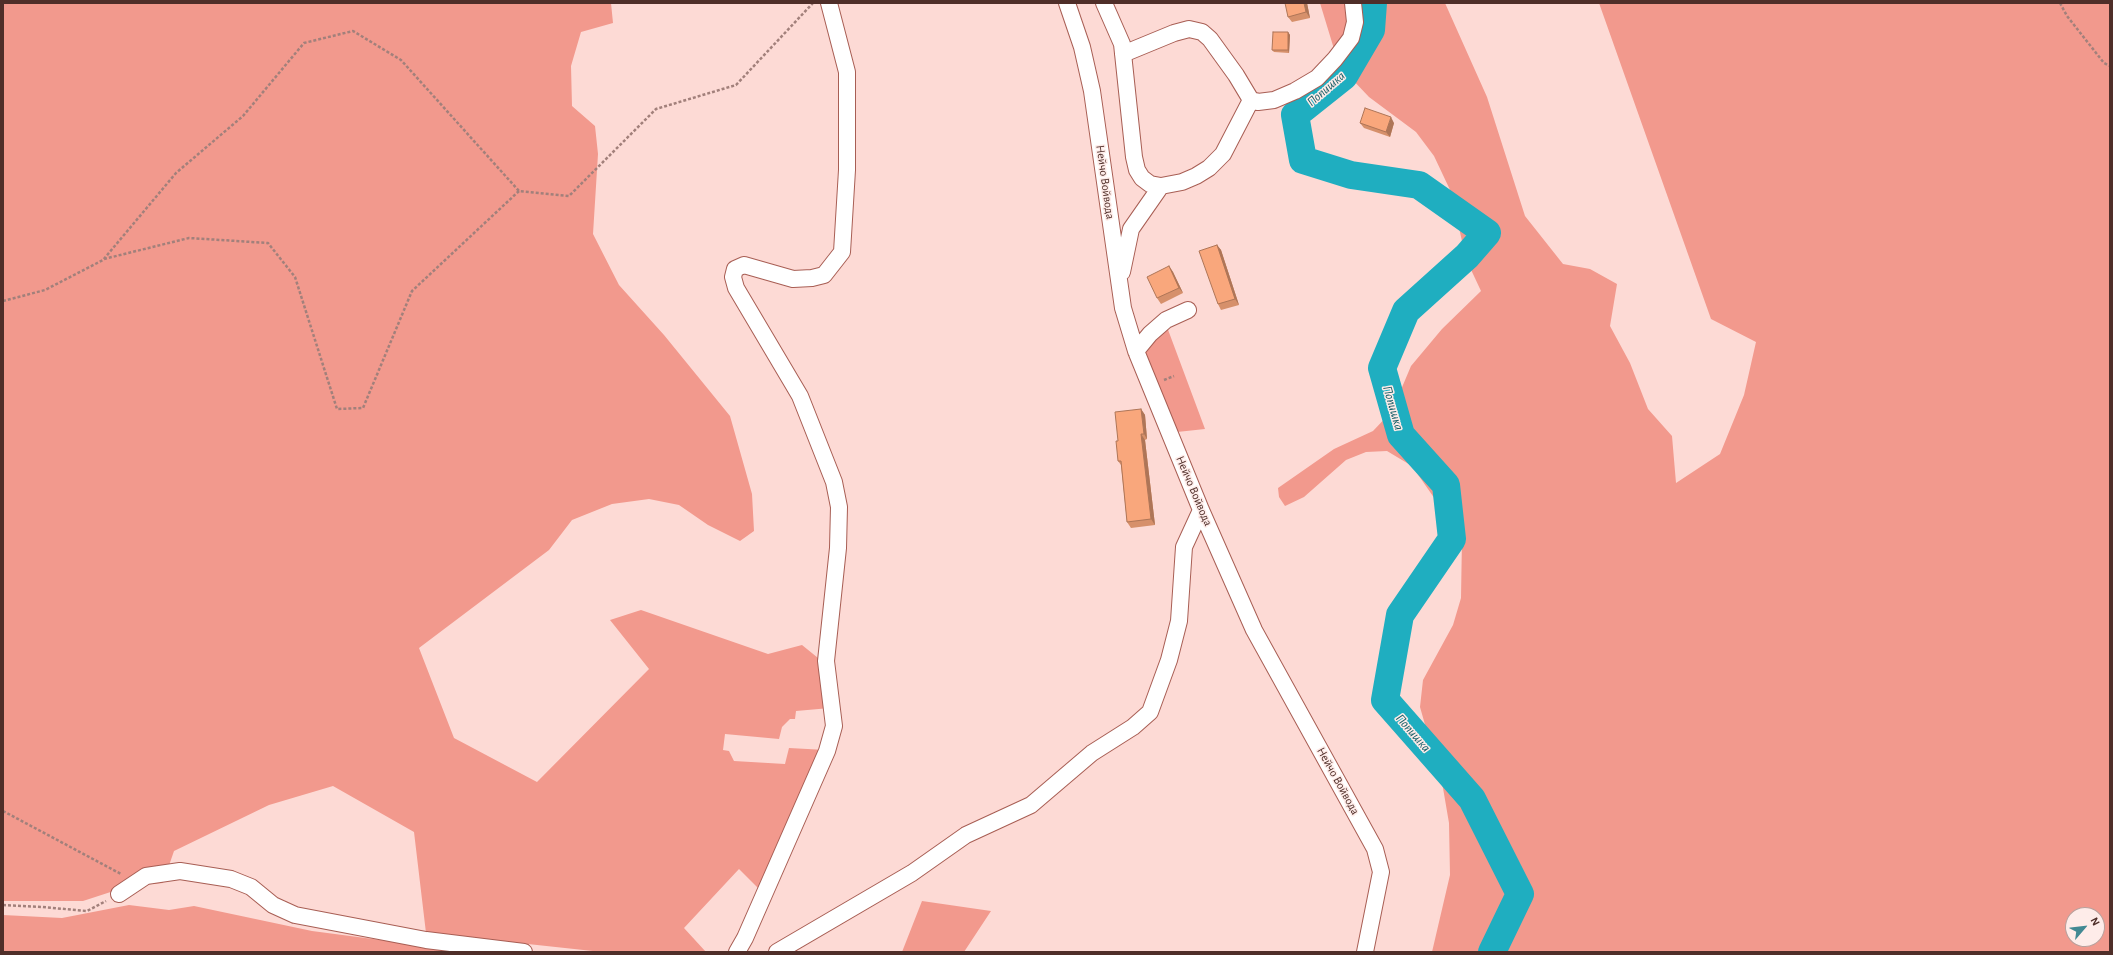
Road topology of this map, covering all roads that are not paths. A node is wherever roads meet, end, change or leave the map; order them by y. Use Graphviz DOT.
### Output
graph roads {
  1 [pos="829,3"];
  2 [pos="1067,3"];
  3 [pos="1104,3"];
  4 [pos="1353,3"];
  5 [pos="1123,54"];
  6 [pos="1251,100"];
  7 [pos="1161,186"];
  8 [pos="1119,281"];
  9 [pos="1188,310"];
  10 [pos="1136,351"];
  11 [pos="1201,510"];
  12 [pos="119,894"];
  13 [pos="524,952"];
  14 [pos="737,952"];
  15 [pos="777,952"];
  16 [pos="1366,952"];
  1 -- 14 [label="street"];
  2 -- 8 [label="street, Нейчо Войвода"];
  3 -- 5 [label="street"];
  4 -- 6 [label="street"];
  5 -- 6 [label="street"];
  5 -- 7 [label="street"];
  6 -- 7 [label="street"];
  7 -- 8 [label="street"];
  8 -- 10 [label="street, Нейчо Войвода"];
  9 -- 10 [label="street"];
  10 -- 11 [label="street, Нейчо Войвода"];
  11 -- 15 [label="street"];
  11 -- 16 [label="street, Нейчо Войвода"];
  12 -- 13 [label="street"];
}
